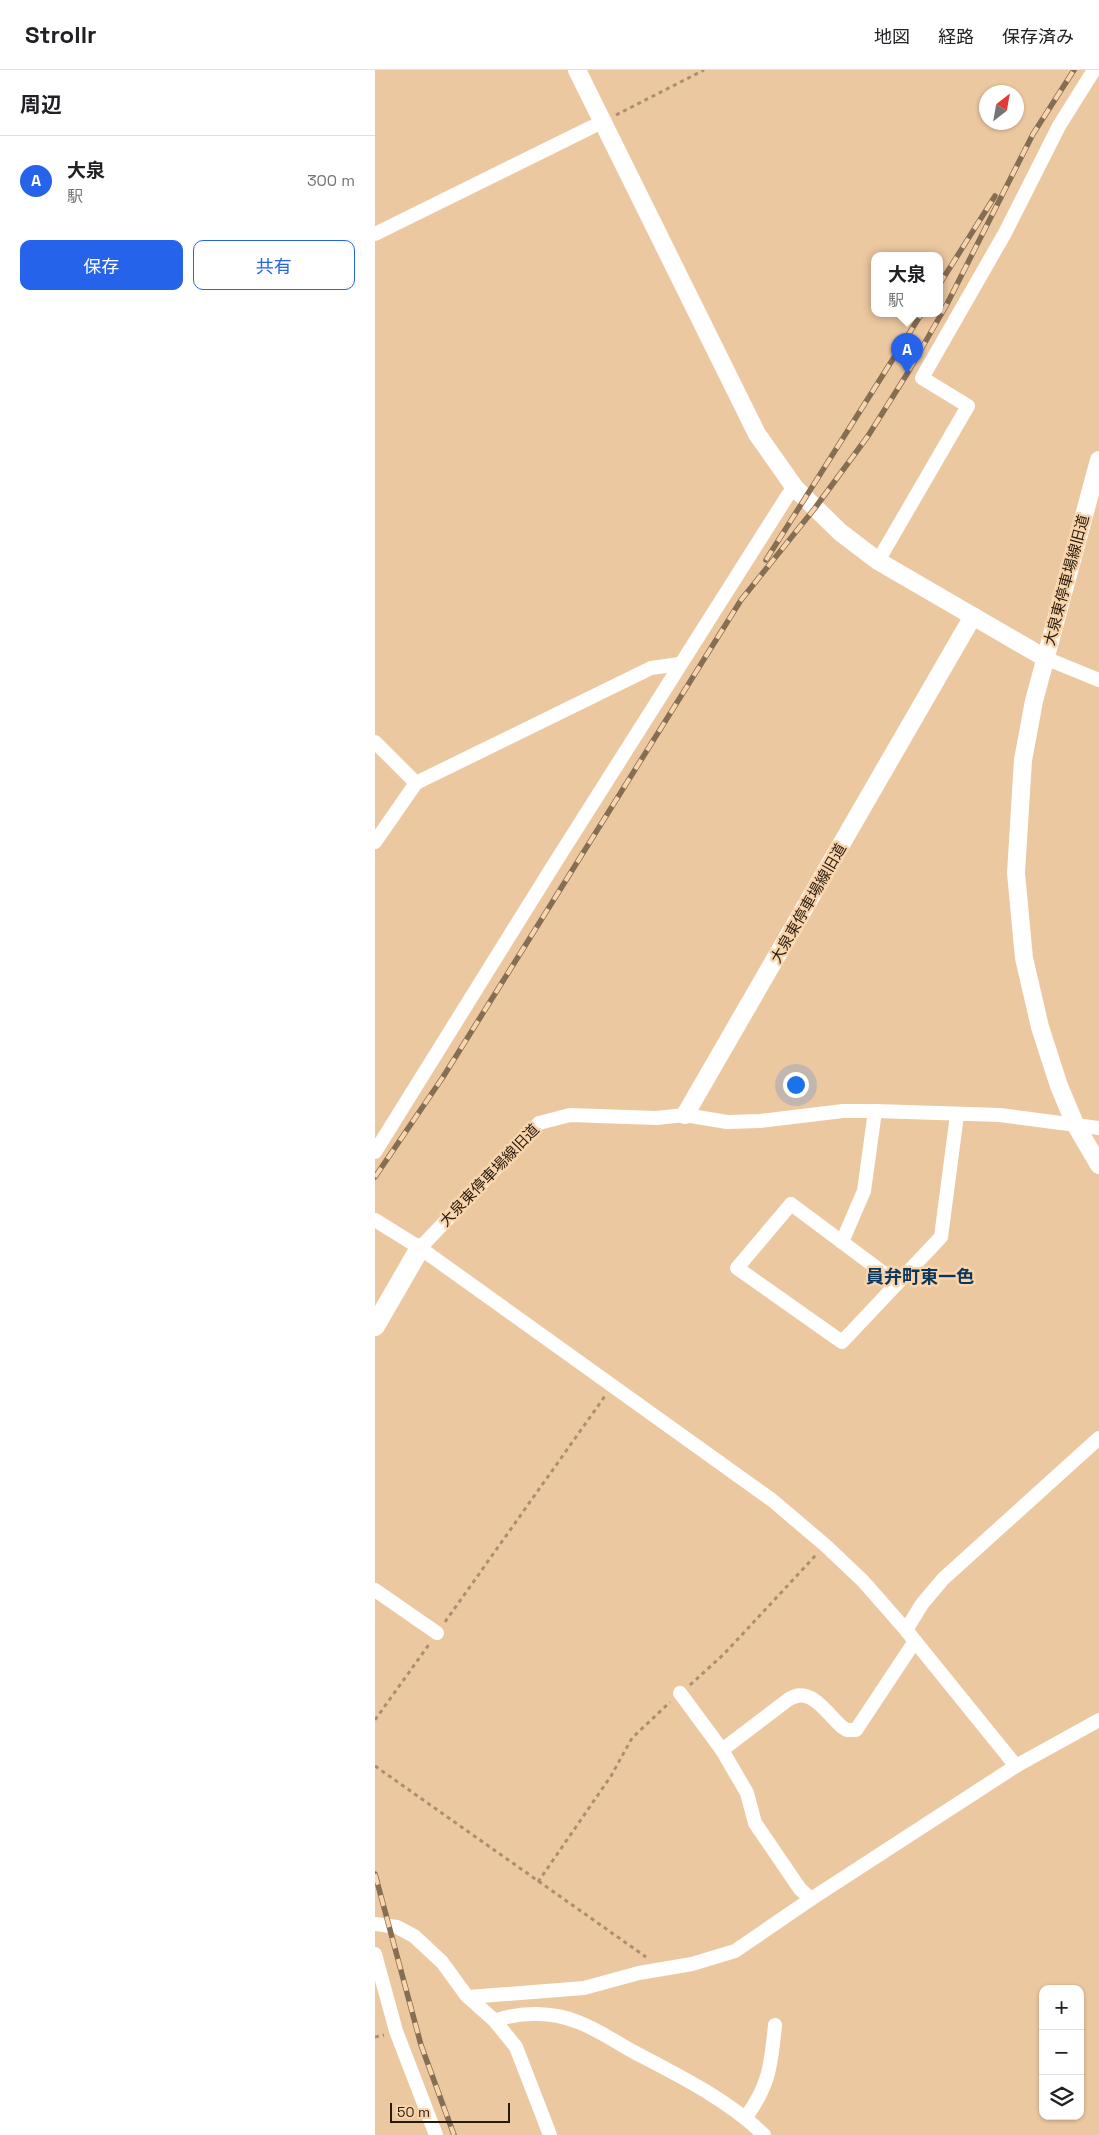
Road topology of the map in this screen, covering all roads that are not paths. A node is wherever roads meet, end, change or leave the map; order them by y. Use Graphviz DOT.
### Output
graph roads {
  1 [pos="577,70"];
  2 [pos="1094,70"];
  3 [pos="602,122"];
  4 [pos="375,234"];
  5 [pos="1099,460"];
  6 [pos="795,488"];
  7 [pos="878,561"];
  8 [pos="973,616"];
  9 [pos="1045,658"];
  10 [pos="680,664"];
  11 [pos="1099,680"];
  12 [pos="375,742"];
  13 [pos="416,783"];
  14 [pos="375,842"];
  15 [pos="875,1111"];
  16 [pos="685,1115"];
  17 [pos="957,1115"];
  18 [pos="1075,1124"];
  19 [pos="1099,1128"];
  20 [pos="375,1152"];
  21 [pos="1099,1164"];
  22 [pos="375,1220"];
  23 [pos="842,1242"];
  24 [pos="419,1248"];
  25 [pos="897,1283"];
  26 [pos="381,1306"];
  27 [pos="375,1326"];
  28 [pos="1099,1438"];
  29 [pos="375,1590"];
  30 [pos="906,1630"];
  31 [pos="437,1633"];
  32 [pos="915,1641"];
  33 [pos="680,1693"];
  34 [pos="1099,1720"];
  35 [pos="722,1750"];
  36 [pos="1016,1766"];
  37 [pos="811,1898"];
  38 [pos="375,1924"];
  39 [pos="375,1954"];
  40 [pos="468,1997"];
  41 [pos="495,2020"];
  42 [pos="775,2025"];
  43 [pos="746,2117"];
  44 [pos="436,2135"];
  45 [pos="550,2135"];
  46 [pos="764,2135"];
  1 -- 3 [label="street"];
  2 -- 7 [label="street"];
  3 -- 4 [label="street"];
  3 -- 6 [label="street"];
  5 -- 9 [label="street, 大泉東停車場線旧道"];
  6 -- 7 [label="street"];
  6 -- 10 [label="street"];
  7 -- 8 [label="street"];
  8 -- 9 [label="street, 大泉東停車場線旧道"];
  8 -- 16 [label="street, 大泉東停車場線旧道"];
  9 -- 11 [label="street"];
  9 -- 18 [label="street"];
  10 -- 13 [label="street"];
  10 -- 20 [label="street"];
  12 -- 13 [label="street"];
  13 -- 14 [label="street"];
  15 -- 16 [label="street"];
  15 -- 17 [label="street"];
  15 -- 23 [label="street"];
  16 -- 24 [label="street, 大泉東停車場線旧道"];
  17 -- 18 [label="street"];
  17 -- 25 [label="street"];
  18 -- 19 [label="street"];
  18 -- 21 [label="street"];
  22 -- 24 [label="street"];
  23 -- 25 [label="street"];
  23 -- 25 [label="street"];
  24 -- 26 [label="main road"];
  24 -- 30 [label="street"];
  26 -- 27 [label="main road"];
  28 -- 30 [label="street"];
  29 -- 31 [label="street"];
  30 -- 32 [label="street"];
  32 -- 35 [label="street"];
  32 -- 36 [label="street"];
  33 -- 35 [label="street"];
  34 -- 36 [label="street"];
  35 -- 37 [label="street"];
  36 -- 37 [label="street"];
  37 -- 40 [label="street"];
  38 -- 40 [label="street"];
  39 -- 44 [label="street"];
  40 -- 41 [label="street"];
  41 -- 43 [label="street"];
  41 -- 45 [label="street"];
  42 -- 43 [label="street"];
  43 -- 46 [label="street"];
}
